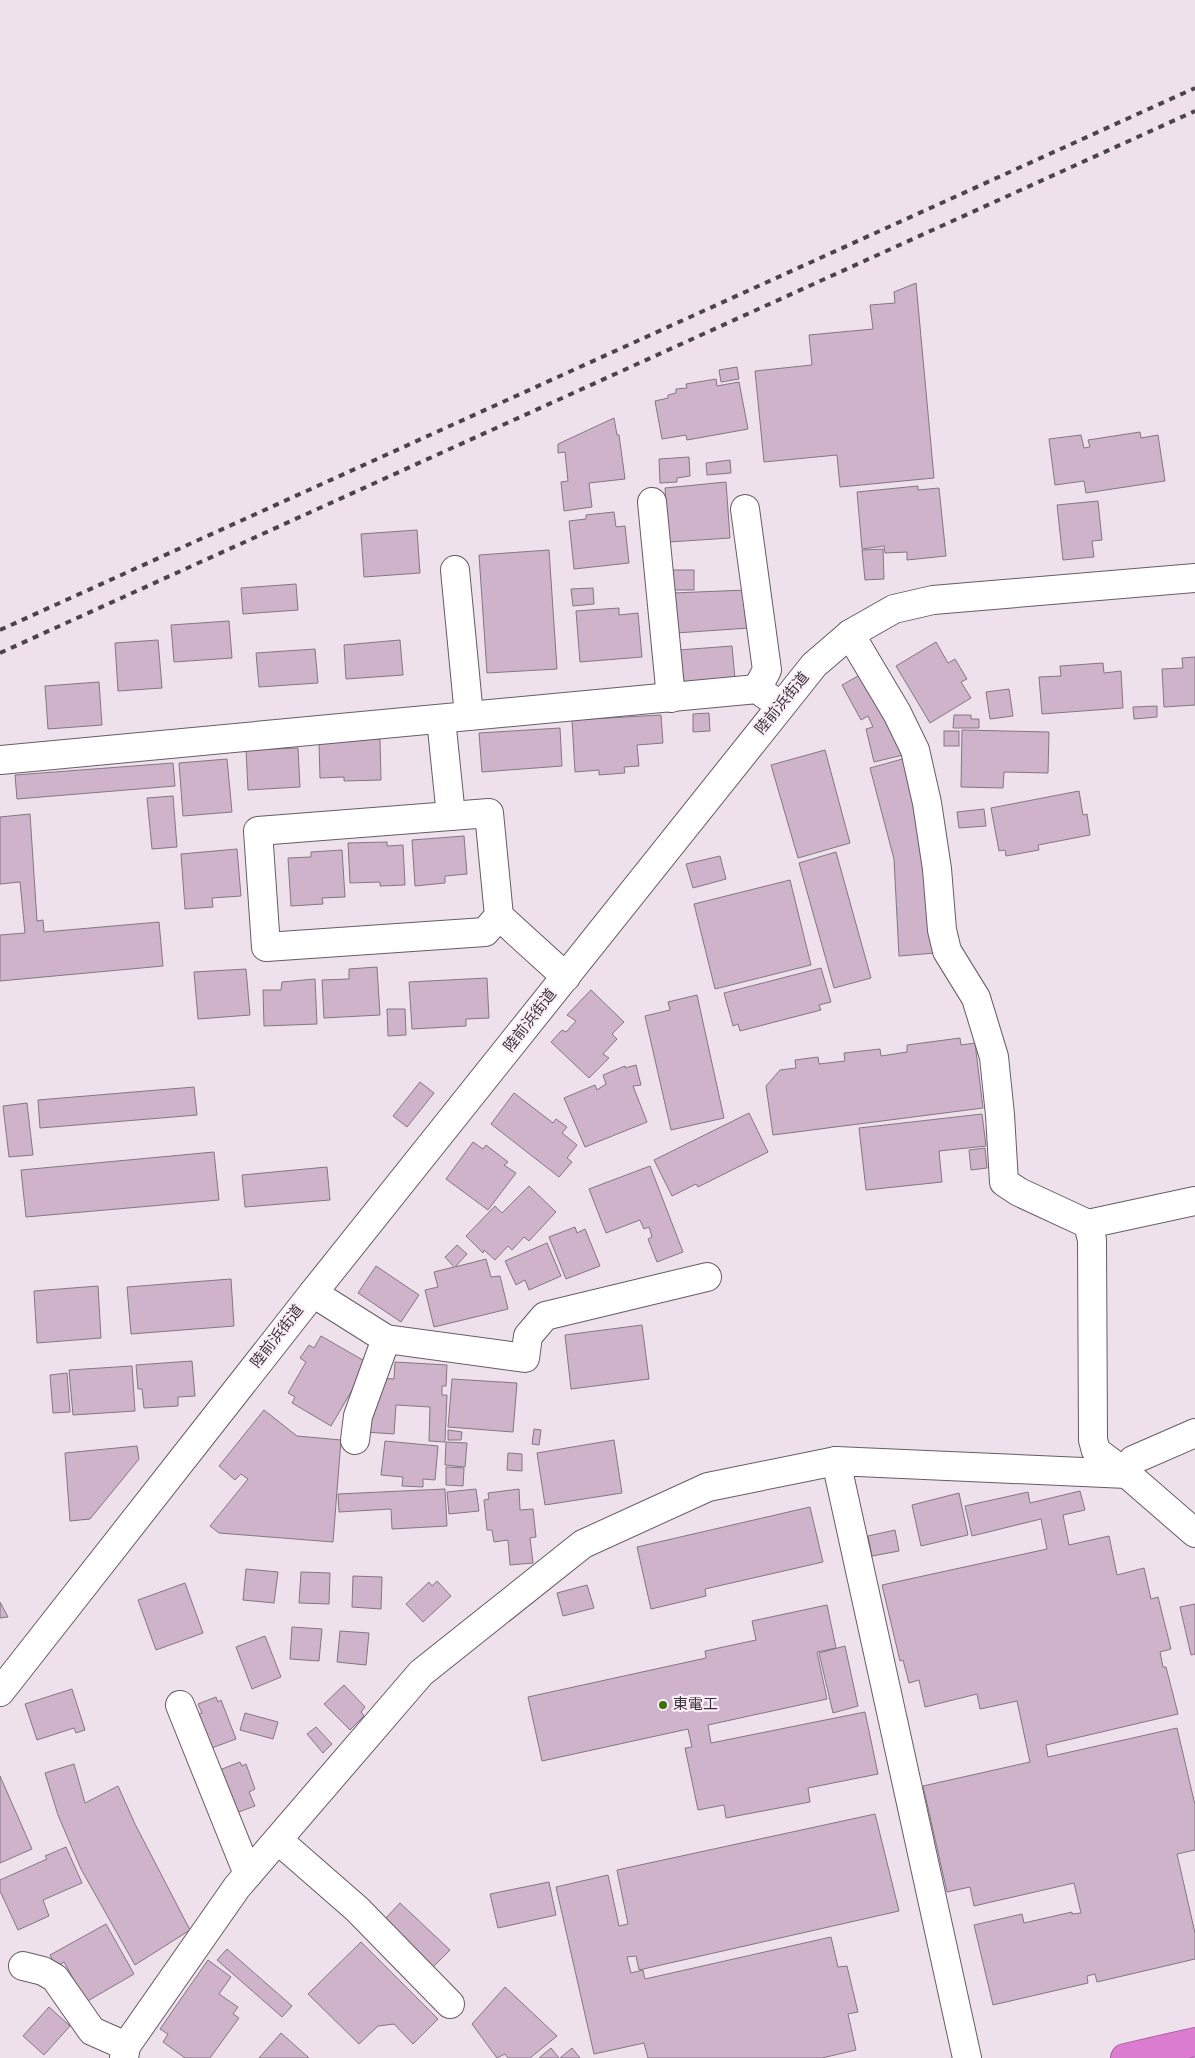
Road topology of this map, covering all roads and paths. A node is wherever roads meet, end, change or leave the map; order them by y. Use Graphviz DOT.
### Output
graph roads {
  1 [pos="652,502"];
  2 [pos="745,509"];
  3 [pos="454,570"];
  4 [pos="1195,578"];
  5 [pos="850,634"];
  6 [pos="757,689"];
  7 [pos="671,698"];
  8 [pos="781,706"];
  9 [pos="469,716"];
  10 [pos="441,719"];
  11 [pos="0,760"];
  12 [pos="451,816"];
  13 [pos="499,916"];
  14 [pos="566,977"];
  15 [pos="1195,1201"];
  16 [pos="1088,1224"];
  17 [pos="707,1278"];
  18 [pos="313,1293"];
  19 [pos="386,1339"];
  20 [pos="1195,1433"];
  21 [pos="355,1440"];
  22 [pos="836,1461"];
  23 [pos="1127,1474"];
  24 [pos="1195,1533"];
  25 [pos="0,1692"];
  26 [pos="180,1705"];
  27 [pos="278,1840"];
  28 [pos="248,1874"];
  29 [pos="23,1966"];
  30 [pos="450,2004"];
  31 [pos="1195,2042"];
  32 [pos="125,2052"];
  33 [pos="967,2058"];
  34 [pos="1125,2058"];
  1 -- 7 [label="street"];
  2 -- 6 [label="street"];
  3 -- 9 [label="street"];
  4 -- 5 [label="street, 陸前浜街道"];
  5 -- 8 [label="street, 陸前浜街道"];
  5 -- 16 [label="street"];
  6 -- 7 [label="street"];
  6 -- 8 [label="street"];
  7 -- 9 [label="street"];
  8 -- 14 [label="street, 陸前浜街道"];
  9 -- 10 [label="street"];
  10 -- 11 [label="street"];
  10 -- 12 [label="street"];
  12 -- 13 [label="street"];
  12 -- 13 [label="street"];
  13 -- 14 [label="street"];
  14 -- 18 [label="street, 陸前浜街道"];
  15 -- 16 [label="street"];
  16 -- 23 [label="street"];
  17 -- 19 [label="street"];
  18 -- 19 [label="street"];
  18 -- 25 [label="street, 陸前浜街道"];
  19 -- 21 [label="street"];
  20 -- 23 [label="street"];
  22 -- 23 [label="street"];
  22 -- 27 [label="street"];
  22 -- 33 [label="street"];
  23 -- 24 [label="street"];
  26 -- 28 [label="street"];
  27 -- 28 [label="street"];
  27 -- 30 [label="street"];
  28 -- 32 [label="street"];
  29 -- 32 [label="street"];
  31 -- 34 [label="highway"];
}
